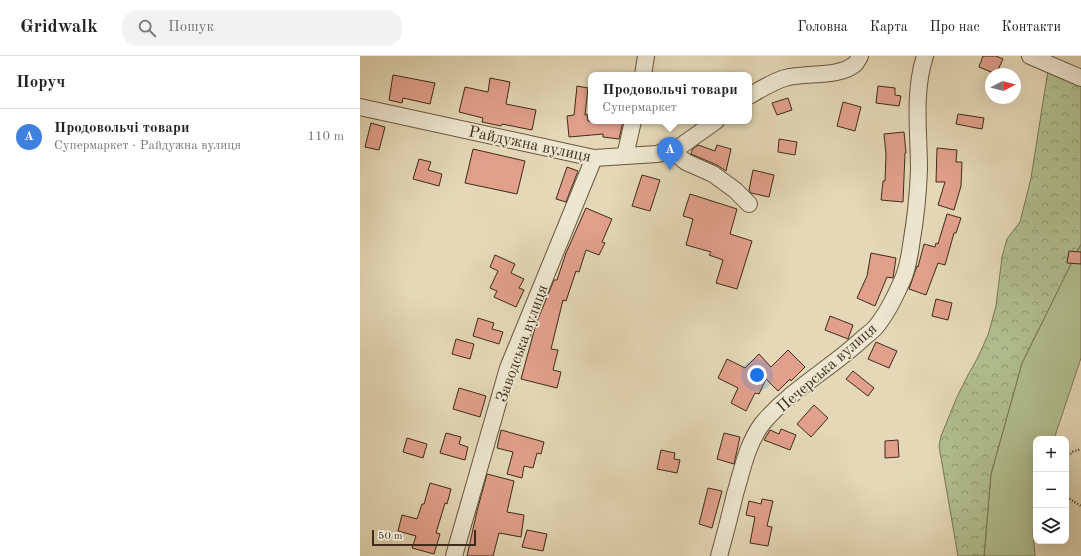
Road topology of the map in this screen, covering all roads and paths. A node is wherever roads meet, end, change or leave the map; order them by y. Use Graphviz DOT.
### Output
graph roads {
  1 [pos="646,56"];
  2 [pos="860,56"];
  3 [pos="925,56"];
  4 [pos="1030,56"];
  5 [pos="643,72"];
  6 [pos="1081,78"];
  7 [pos="752,94"];
  8 [pos="360,107"];
  9 [pos="632,124"];
  10 [pos="712,124"];
  11 [pos="671,150"];
  12 [pos="625,156"];
  13 [pos="594,158"];
  14 [pos="748,204"];
  15 [pos="1081,449"];
  16 [pos="1069,455"];
  17 [pos="1069,498"];
  18 [pos="1081,506"];
  19 [pos="454,556"];
  20 [pos="719,556"];
  1 -- 5 [label="street"];
  2 -- 7 [label="street"];
  3 -- 20 [label="street, Печерська вулиця"];
  4 -- 6 [label="street"];
  8 -- 13 [label="street, Райдужна вулиця"];
  9 -- 12 [label="street"];
  10 -- 11 [label="street, Райдужна вулиця"];
  11 -- 12 [label="street, Райдужна вулиця"];
  11 -- 14 [label="street"];
  12 -- 13 [label="street, Райдужна вулиця"];
  13 -- 19 [label="street, Заводська вулиця"];
  15 -- 16 [label="path"];
  17 -- 18 [label="path"];
}
